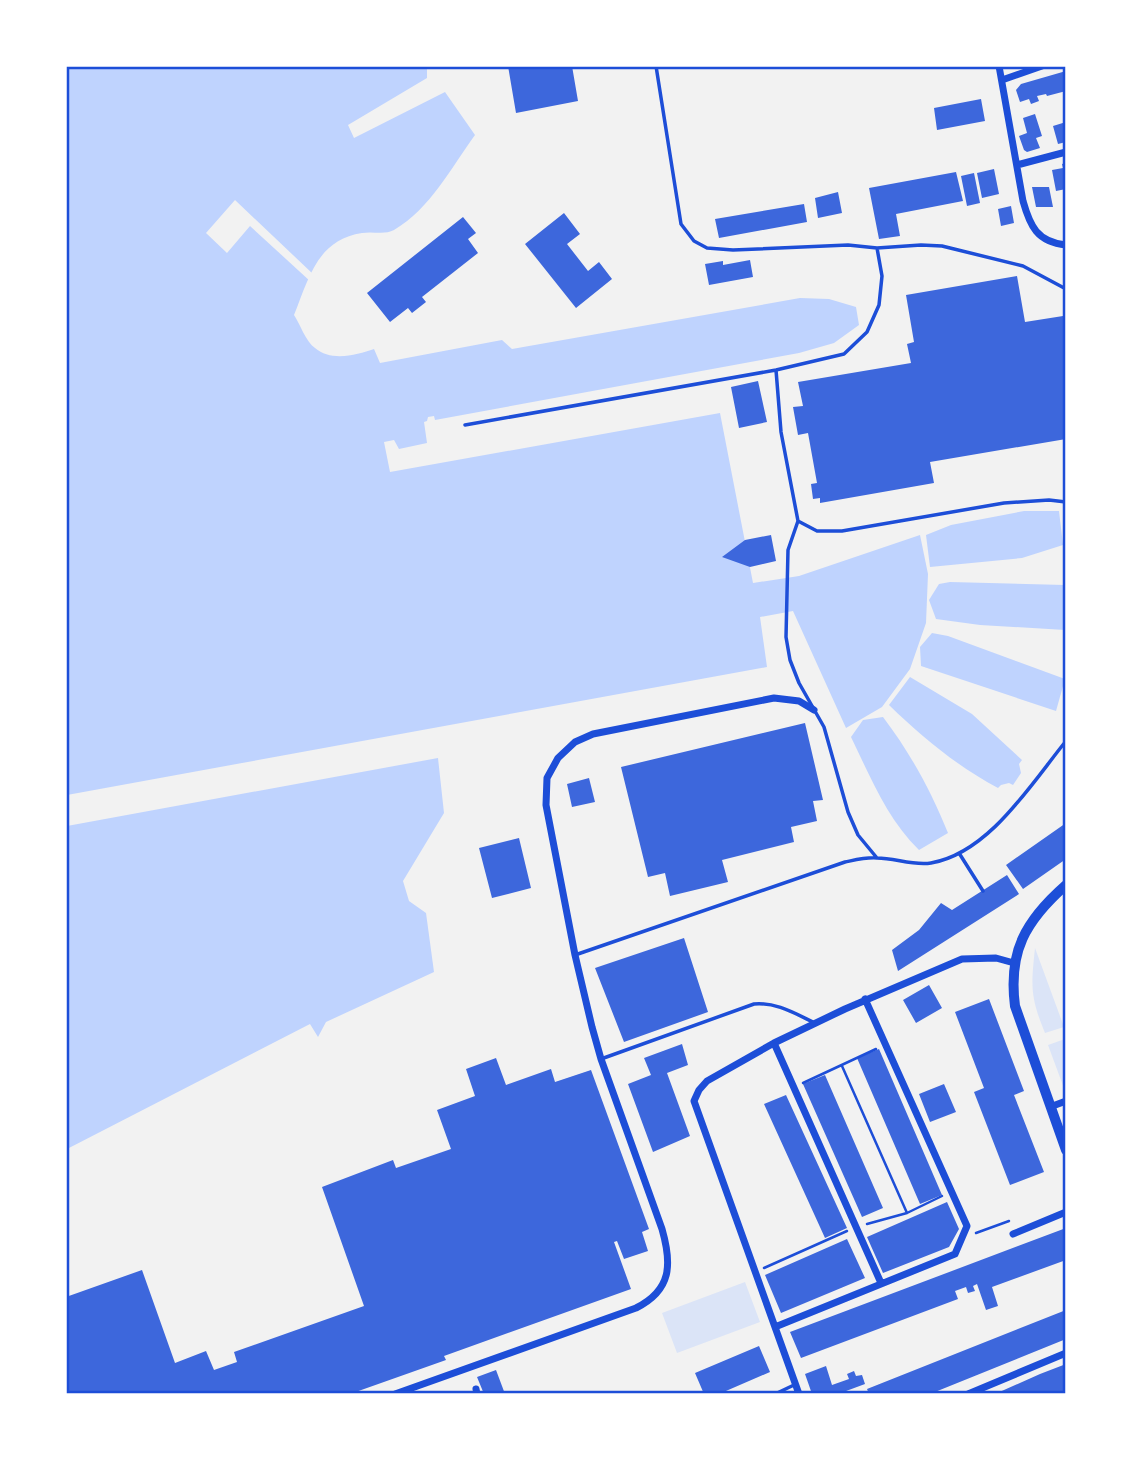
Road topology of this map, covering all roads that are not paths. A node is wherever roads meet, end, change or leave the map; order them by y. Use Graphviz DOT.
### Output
graph roads {
  1 [pos="656,66"];
  2 [pos="999,66"];
  3 [pos="1042,66"];
  4 [pos="1002,80"];
  5 [pos="1066,152"];
  6 [pos="1017,165"];
  7 [pos="1066,245"];
  8 [pos="877,248"];
  9 [pos="1066,289"];
  10 [pos="776,370"];
  11 [pos="465,425"];
  12 [pos="1066,502"];
  13 [pos="798,521"];
  14 [pos="814,710"];
  15 [pos="1066,741"];
  16 [pos="959,853"];
  17 [pos="877,858"];
  18 [pos="1066,886"];
  19 [pos="983,891"];
  20 [pos="575,955"];
  21 [pos="1014,962"];
  22 [pos="865,999"];
  23 [pos="815,1023"];
  24 [pos="774,1043"];
  25 [pos="601,1059"];
  26 [pos="1066,1101"];
  27 [pos="1050,1107"];
  28 [pos="1066,1150"];
  29 [pos="1066,1212"];
  30 [pos="1013,1234"];
  31 [pos="881,1283"];
  32 [pos="775,1327"];
  33 [pos="1066,1353"];
  34 [pos="796,1384"];
  35 [pos="395,1394"];
  36 [pos="775,1394"];
  37 [pos="799,1394"];
  38 [pos="968,1394"];
  1 -- 8 [label="lane"];
  2 -- 4 [label="street"];
  3 -- 4 [label="street"];
  4 -- 6 [label="street"];
  5 -- 6 [label="street"];
  6 -- 7 [label="street"];
  8 -- 9 [label="lane"];
  8 -- 10 [label="lane"];
  10 -- 11 [label="lane"];
  10 -- 13 [label="lane"];
  12 -- 13 [label="lane"];
  13 -- 14 [label="lane"];
  14 -- 17 [label="lane"];
  14 -- 20 [label="street"];
  15 -- 16 [label="lane"];
  16 -- 17 [label="lane"];
  16 -- 19 [label="lane"];
  17 -- 20 [label="lane"];
  18 -- 21 [label="street"];
  20 -- 25 [label="street"];
  21 -- 22 [label="street"];
  21 -- 27 [label="street"];
  22 -- 23 [label="street"];
  22 -- 31 [label="street"];
  23 -- 24 [label="street"];
  23 -- 25 [label="lane"];
  24 -- 31 [label="street"];
  24 -- 32 [label="street"];
  25 -- 35 [label="street"];
  26 -- 27 [label="street"];
  27 -- 28 [label="street"];
  29 -- 30 [label="street"];
  31 -- 32 [label="street"];
  32 -- 34 [label="street"];
  33 -- 38 [label="street"];
  34 -- 36 [label="lane"];
  34 -- 37 [label="street"];
}
